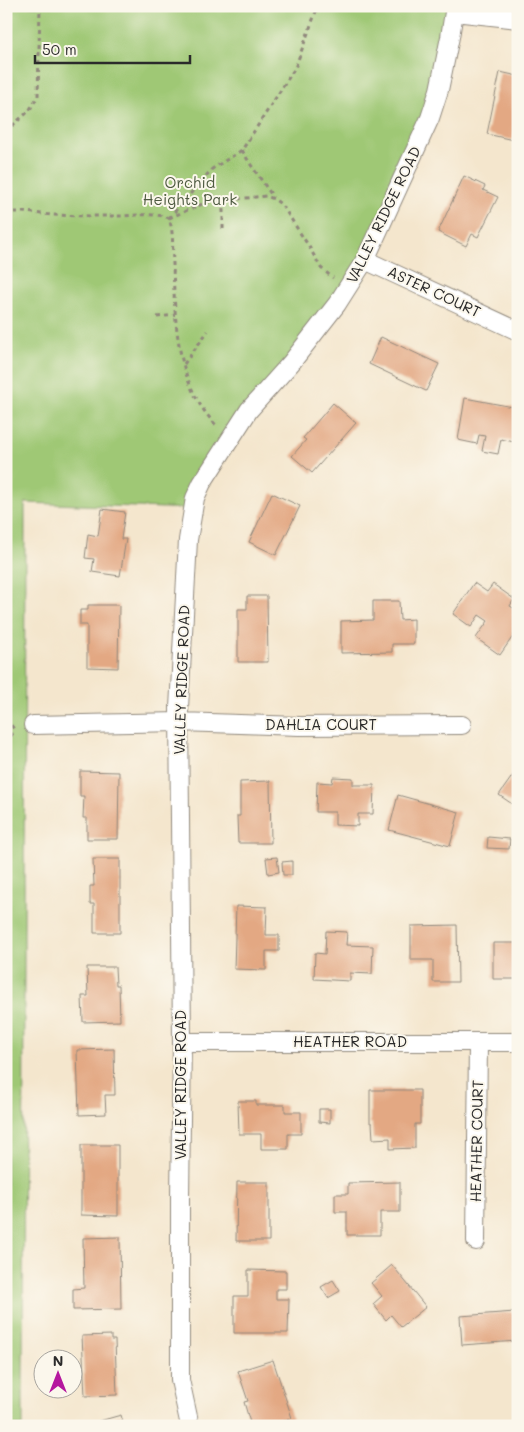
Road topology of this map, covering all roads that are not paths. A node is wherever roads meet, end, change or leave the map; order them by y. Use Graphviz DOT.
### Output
graph roads {
  1 [pos="454,9"];
  2 [pos="518,19"];
  3 [pos="365,260"];
  4 [pos="513,324"];
  5 [pos="180,722"];
  6 [pos="33,725"];
  7 [pos="462,725"];
  8 [pos="182,1042"];
  9 [pos="478,1042"];
  10 [pos="518,1042"];
  11 [pos="476,1241"];
  12 [pos="190,1426"];
  1 -- 2 [label="street"];
  1 -- 3 [label="street, VALLEY RIDGE ROAD"];
  3 -- 4 [label="street, ASTER COURT"];
  3 -- 5 [label="street, VALLEY RIDGE ROAD"];
  5 -- 6 [label="street, DAHLIA COURT"];
  5 -- 7 [label="street, DAHLIA COURT"];
  5 -- 8 [label="street, VALLEY RIDGE ROAD"];
  8 -- 9 [label="street, HEATHER ROAD"];
  8 -- 12 [label="street, VALLEY RIDGE ROAD"];
  9 -- 10 [label="street, HEATHER ROAD"];
  9 -- 11 [label="street, HEATHER COURT"];
}
